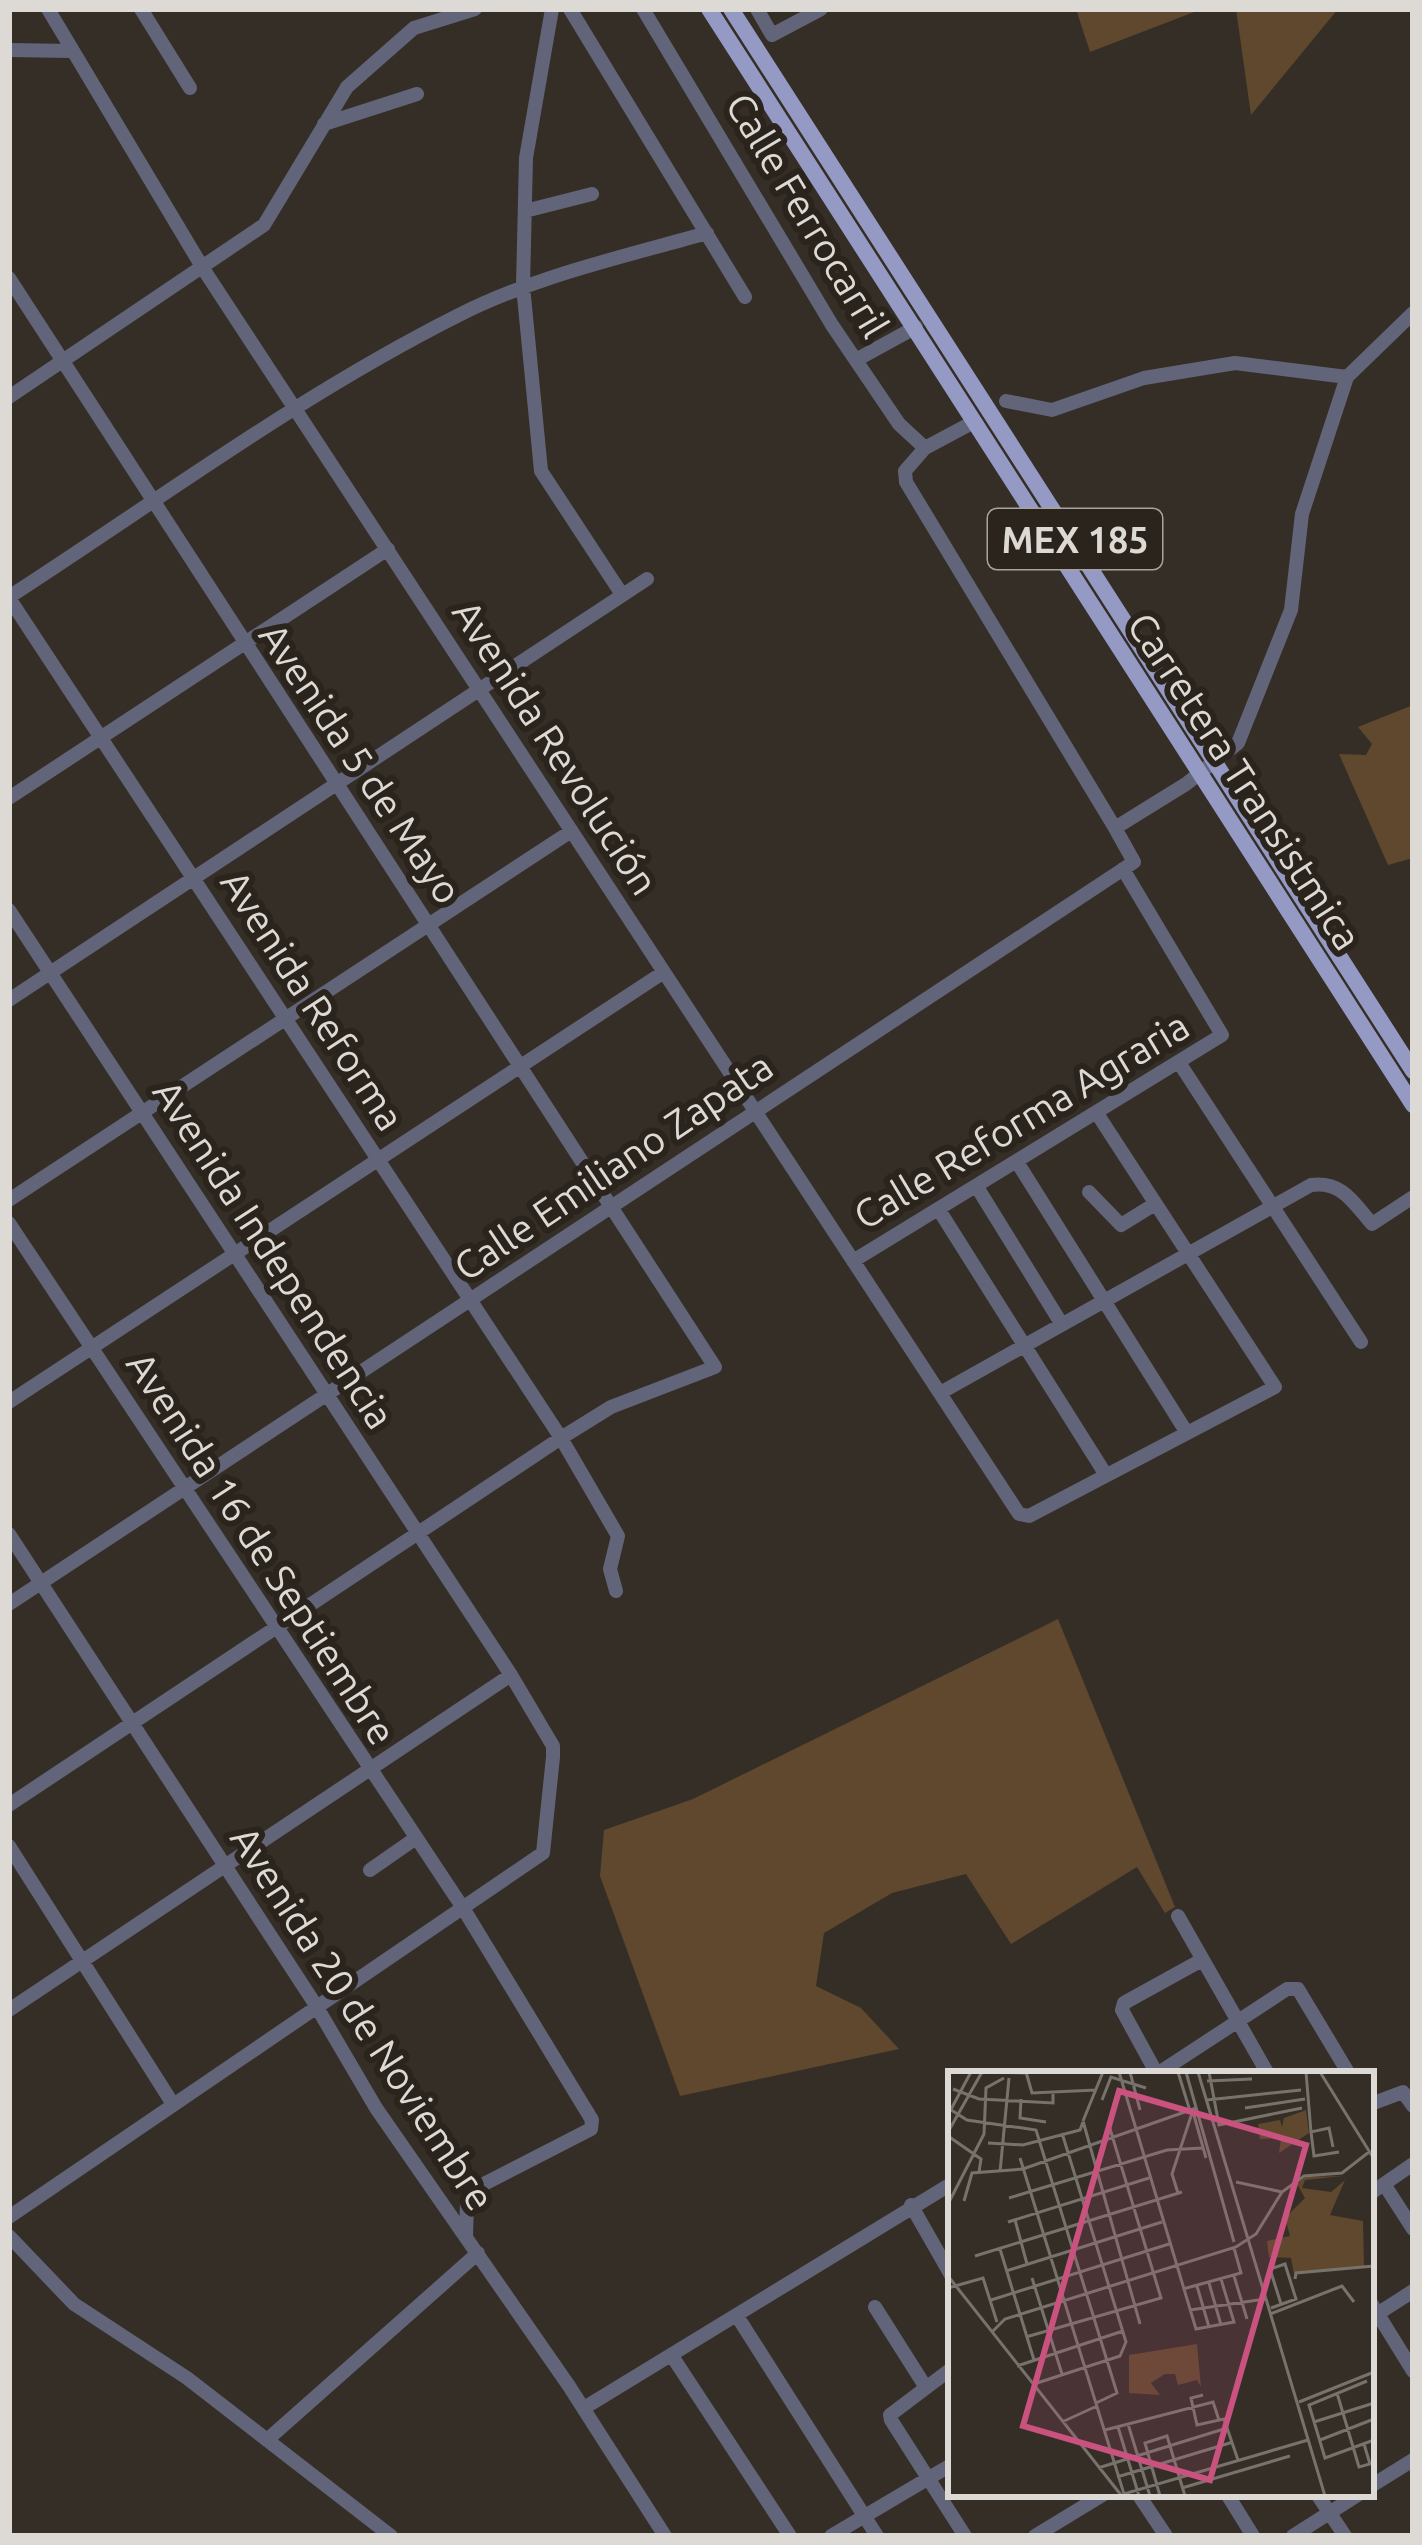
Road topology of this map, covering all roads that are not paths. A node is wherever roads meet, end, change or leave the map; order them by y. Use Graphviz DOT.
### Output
graph roads {
  1 [pos="49,9"];
  2 [pos="141,9"];
  3 [pos="475,9"];
  4 [pos="570,9"];
  5 [pos="643,9"];
  6 [pos="709,9"];
  7 [pos="731,9"];
  8 [pos="757,9"];
  9 [pos="820,9"];
  10 [pos="550,11"];
  11 [pos="9,50"];
  12 [pos="72,51"];
  13 [pos="190,88"];
  14 [pos="418,94"];
  15 [pos="324,124"];
  16 [pos="592,194"];
  17 [pos="525,211"];
  18 [pos="707,232"];
  19 [pos="204,270"];
  20 [pos="9,278"];
  21 [pos="523,286"];
  22 [pos="745,297"];
  23 [pos="1413,313"];
  24 [pos="916,327"];
  25 [pos="856,361"];
  26 [pos="64,362"];
  27 [pos="1347,377"];
  28 [pos="9,397"];
  29 [pos="1006,401"];
  30 [pos="299,409"];
  31 [pos="968,425"];
  32 [pos="925,448"];
  33 [pos="151,505"];
  34 [pos="388,550"];
  35 [pos="647,579"];
  36 [pos="621,593"];
  37 [pos="9,597"];
  38 [pos="242,644"];
  39 [pos="479,691"];
  40 [pos="1150,693"];
  41 [pos="100,737"];
  42 [pos="1217,761"];
  43 [pos="1201,773"];
  44 [pos="340,784"];
  45 [pos="9,798"];
  46 [pos="1115,828"];
  47 [pos="570,832"];
  48 [pos="1277,853"];
  49 [pos="1123,869"];
  50 [pos="195,878"];
  51 [pos="9,910"];
  52 [pos="431,927"];
  53 [pos="664,971"];
  54 [pos="50,974"];
  55 [pos="9,1000"];
  56 [pos="285,1018"];
  57 [pos="522,1064"];
  58 [pos="1180,1064"];
  59 [pos="1407,1066"];
  60 [pos="1413,1105"];
  61 [pos="753,1114"];
  62 [pos="145,1115"];
  63 [pos="1098,1115"];
  64 [pos="377,1161"];
  65 [pos="1017,1162"];
  66 [pos="977,1187"];
  67 [pos="1089,1192"];
  68 [pos="1413,1197"];
  69 [pos="9,1200"];
  70 [pos="1155,1204"];
  71 [pos="1269,1204"];
  72 [pos="610,1206"];
  73 [pos="939,1210"];
  74 [pos="9,1222"];
  75 [pos="1187,1250"];
  76 [pos="233,1252"];
  77 [pos="853,1261"];
  78 [pos="1103,1298"];
  79 [pos="468,1302"];
  80 [pos="1061,1323"];
  81 [pos="1361,1342"];
  82 [pos="1022,1347"];
  83 [pos="91,1348"];
  84 [pos="940,1393"];
  85 [pos="325,1396"];
  86 [pos="9,1402"];
  87 [pos="1186,1433"];
  88 [pos="561,1438"];
  89 [pos="1106,1475"];
  90 [pos="183,1487"];
  91 [pos="9,1534"];
  92 [pos="418,1536"];
  93 [pos="40,1582"];
  94 [pos="616,1591"];
  95 [pos="9,1604"];
  96 [pos="274,1628"];
  97 [pos="511,1675"];
  98 [pos="129,1721"];
  99 [pos="368,1770"];
  100 [pos="9,1805"];
  101 [pos="416,1838"];
  102 [pos="9,1846"];
  103 [pos="226,1866"];
  104 [pos="370,1870"];
  105 [pos="463,1908"];
  106 [pos="1178,1916"];
  107 [pos="82,1959"];
  108 [pos="1200,1961"];
  109 [pos="315,2004"];
  110 [pos="9,2010"];
  111 [pos="1237,2021"];
  112 [pos="1155,2071"];
  113 [pos="1162,2071"];
  114 [pos="1266,2071"];
  115 [pos="1347,2071"];
  116 [pos="171,2102"];
  117 [pos="1374,2103"];
  118 [pos="1413,2106"];
  119 [pos="1413,2164"];
  120 [pos="948,2186"];
  121 [pos="1378,2188"];
  122 [pos="911,2205"];
  123 [pos="9,2217"];
  124 [pos="1413,2229"];
  125 [pos="9,2236"];
  126 [pos="466,2237"];
  127 [pos="478,2252"];
  128 [pos="948,2270"];
  129 [pos="1413,2291"];
  130 [pos="875,2307"];
  131 [pos="1374,2311"];
  132 [pos="1374,2313"];
  133 [pos="737,2316"];
  134 [pos="672,2356"];
  135 [pos="948,2371"];
  136 [pos="1413,2371"];
  137 [pos="925,2386"];
  138 [pos="584,2408"];
  139 [pos="267,2440"];
  140 [pos="1413,2461"];
  141 [pos="948,2467"];
  142 [pos="926,2480"];
  143 [pos="1374,2484"];
  144 [pos="1099,2497"];
  145 [pos="1140,2497"];
  146 [pos="1229,2497"];
  147 [pos="1319,2497"];
  148 [pos="1354,2497"];
  149 [pos="1329,2512"];
  150 [pos="864,2516"];
  151 [pos="391,2536"];
  152 [pos="665,2536"];
  153 [pos="790,2536"];
  154 [pos="831,2536"];
  155 [pos="877,2536"];
  156 [pos="965,2536"];
  157 [pos="1035,2536"];
  158 [pos="1166,2536"];
  159 [pos="1253,2536"];
  160 [pos="1293,2536"];
  161 [pos="1345,2536"];
  1 -- 12 [label="street, Avenida Revolución"];
  2 -- 13 [label="street"];
  3 -- 15 [label="street"];
  4 -- 18 [label="street"];
  5 -- 25 [label="street, Calle Ferrocarril"];
  6 -- 24 [label="main road, Carretera Transistmica / MEX 185"];
  7 -- 42 [label="main road, Carretera Transistmica / MEX 185"];
  8 -- 9 [label="street"];
  10 -- 17 [label="street"];
  11 -- 12 [label="street"];
  12 -- 19 [label="street, Avenida Revolución"];
  14 -- 15 [label="street"];
  15 -- 19 [label="street"];
  16 -- 17 [label="street"];
  17 -- 21 [label="street"];
  18 -- 21 [label="street"];
  18 -- 22 [label="street"];
  19 -- 26 [label="street"];
  19 -- 30 [label="street, Avenida Revolución"];
  20 -- 26 [label="street, Avenida 5 de Mayo"];
  21 -- 30 [label="street"];
  21 -- 36 [label="street"];
  23 -- 27 [label="street"];
  24 -- 25 [label="street"];
  24 -- 40 [label="main road, Carretera Transistmica / MEX 185"];
  25 -- 32 [label="street, Calle Ferrocarril"];
  26 -- 28 [label="street"];
  26 -- 33 [label="street, Avenida 5 de Mayo"];
  27 -- 29 [label="street"];
  27 -- 42 [label="street"];
  30 -- 33 [label="street"];
  30 -- 34 [label="street, Avenida Revolución"];
  31 -- 32 [label="street"];
  32 -- 46 [label="street"];
  33 -- 37 [label="street"];
  33 -- 38 [label="street, Avenida 5 de Mayo"];
  34 -- 38 [label="street"];
  34 -- 39 [label="street, Avenida Revolución"];
  35 -- 36 [label="street"];
  36 -- 39 [label="street"];
  37 -- 41 [label="street, Avenida Reforma"];
  38 -- 41 [label="street"];
  38 -- 44 [label="street, Avenida 5 de Mayo"];
  39 -- 44 [label="street"];
  39 -- 47 [label="street, Avenida Revolución"];
  40 -- 42 [label="main road"];
  40 -- 43 [label="main road, Carretera Transistmica / MEX 185"];
  41 -- 45 [label="street"];
  41 -- 50 [label="street, Avenida Reforma"];
  42 -- 43 [label="street"];
  42 -- 48 [label="main road, Carretera Transistmica / MEX 185"];
  43 -- 46 [label="street"];
  43 -- 48 [label="main road"];
  43 -- 59 [label="main road, Carretera Transistmica / MEX 185"];
  44 -- 50 [label="street"];
  44 -- 52 [label="street, Avenida 5 de Mayo"];
  46 -- 49 [label="street"];
  47 -- 52 [label="street"];
  47 -- 53 [label="street, Avenida Revolución"];
  48 -- 59 [label="main road, Carretera Transistmica / MEX 185"];
  49 -- 58 [label="street, Calle Reforma Agraria"];
  49 -- 61 [label="street, Calle Emiliano Zapata"];
  50 -- 54 [label="street"];
  50 -- 56 [label="street, Avenida Reforma"];
  51 -- 54 [label="street, Avenida Independencia"];
  52 -- 56 [label="street"];
  52 -- 57 [label="street, Avenida 5 de Mayo"];
  53 -- 57 [label="street"];
  53 -- 61 [label="street, Avenida Revolución"];
  54 -- 55 [label="street"];
  54 -- 62 [label="street, Avenida Independencia"];
  56 -- 62 [label="street"];
  56 -- 64 [label="street, Avenida Reforma"];
  57 -- 64 [label="street"];
  57 -- 72 [label="street, Avenida 5 de Mayo"];
  58 -- 63 [label="street, Calle Reforma Agraria"];
  58 -- 71 [label="street"];
  59 -- 60 [label="main road, Carretera Transistmica / MEX 185"];
  61 -- 72 [label="street, Calle Emiliano Zapata"];
  61 -- 77 [label="street, Avenida Revolución"];
  62 -- 69 [label="street"];
  62 -- 76 [label="street, Avenida Independencia"];
  63 -- 65 [label="street, Calle Reforma Agraria"];
  63 -- 70 [label="street"];
  64 -- 76 [label="street"];
  64 -- 79 [label="street, Avenida Reforma"];
  65 -- 66 [label="street, Calle Reforma Agraria"];
  65 -- 78 [label="street"];
  66 -- 73 [label="street, Calle Reforma Agraria"];
  66 -- 80 [label="street"];
  67 -- 70 [label="street"];
  68 -- 71 [label="street"];
  70 -- 75 [label="street"];
  71 -- 75 [label="street"];
  71 -- 81 [label="street"];
  72 -- 79 [label="street, Calle Emiliano Zapata"];
  72 -- 88 [label="street, Avenida 5 de Mayo"];
  73 -- 77 [label="street, Calle Reforma Agraria"];
  73 -- 82 [label="street"];
  74 -- 83 [label="street, Avenida 16 de Septiembre"];
  75 -- 78 [label="street"];
  75 -- 87 [label="street"];
  76 -- 83 [label="street"];
  76 -- 85 [label="street, Avenida Independencia"];
  77 -- 84 [label="street, Avenida Revolución"];
  78 -- 80 [label="street"];
  78 -- 87 [label="street"];
  79 -- 85 [label="street, Calle Emiliano Zapata"];
  79 -- 88 [label="street, Avenida Reforma"];
  80 -- 82 [label="street"];
  82 -- 84 [label="street"];
  82 -- 89 [label="street"];
  83 -- 86 [label="street"];
  83 -- 90 [label="street, Avenida 16 de Septiembre"];
  84 -- 89 [label="street, Avenida Revolución"];
  85 -- 90 [label="street, Calle Emiliano Zapata"];
  85 -- 92 [label="street, Avenida Independencia"];
  87 -- 89 [label="street"];
  88 -- 92 [label="street"];
  88 -- 94 [label="street, Avenida Reforma"];
  90 -- 93 [label="street, Calle Emiliano Zapata"];
  90 -- 96 [label="street, Avenida 16 de Septiembre"];
  91 -- 93 [label="street, Avenida 20 de Noviembre"];
  92 -- 96 [label="street"];
  92 -- 97 [label="street, Avenida Independencia"];
  93 -- 95 [label="street, Calle Emiliano Zapata"];
  93 -- 98 [label="street, Avenida 20 de Noviembre"];
  96 -- 98 [label="street"];
  96 -- 99 [label="street, Avenida 16 de Septiembre"];
  97 -- 99 [label="street"];
  97 -- 105 [label="street, Avenida Independencia"];
  98 -- 100 [label="street"];
  98 -- 103 [label="street, Avenida 20 de Noviembre"];
  99 -- 101 [label="street, Avenida 16 de Septiembre"];
  99 -- 103 [label="street"];
  101 -- 104 [label="street"];
  101 -- 105 [label="street, Avenida 16 de Septiembre"];
  102 -- 107 [label="street"];
  103 -- 107 [label="street"];
  103 -- 109 [label="street, Avenida 20 de Noviembre"];
  105 -- 109 [label="street"];
  105 -- 126 [label="street, Avenida 16 de Septiembre"];
  106 -- 108 [label="street"];
  107 -- 110 [label="street"];
  107 -- 116 [label="street"];
  108 -- 111 [label="street"];
  108 -- 112 [label="street"];
  109 -- 116 [label="street"];
  109 -- 126 [label="street, Avenida 20 de Noviembre"];
  111 -- 113 [label="street"];
  111 -- 114 [label="street"];
  111 -- 115 [label="street"];
  116 -- 123 [label="street"];
  117 -- 118 [label="street"];
  119 -- 121 [label="street"];
  120 -- 122 [label="street"];
  121 -- 124 [label="street"];
  122 -- 128 [label="street"];
  122 -- 133 [label="street"];
  125 -- 139 [label="street"];
  126 -- 127 [label="street, Avenida 20 de Noviembre"];
  127 -- 138 [label="street, Avenida 20 de Noviembre"];
  127 -- 139 [label="street"];
  129 -- 131 [label="street"];
  130 -- 137 [label="street"];
  132 -- 136 [label="street"];
  133 -- 134 [label="street"];
  133 -- 150 [label="street"];
  134 -- 138 [label="street"];
  134 -- 153 [label="street"];
  135 -- 137 [label="street"];
  137 -- 142 [label="street"];
  138 -- 152 [label="street, Avenida 20 de Noviembre"];
  139 -- 151 [label="street"];
  140 -- 143 [label="street"];
  141 -- 142 [label="street"];
  142 -- 150 [label="street"];
  142 -- 156 [label="street"];
  144 -- 157 [label="street"];
  145 -- 158 [label="street"];
  146 -- 159 [label="street"];
  147 -- 149 [label="street"];
  148 -- 149 [label="street"];
  149 -- 160 [label="street"];
  149 -- 161 [label="street"];
  150 -- 154 [label="street"];
  150 -- 155 [label="street"];
}
